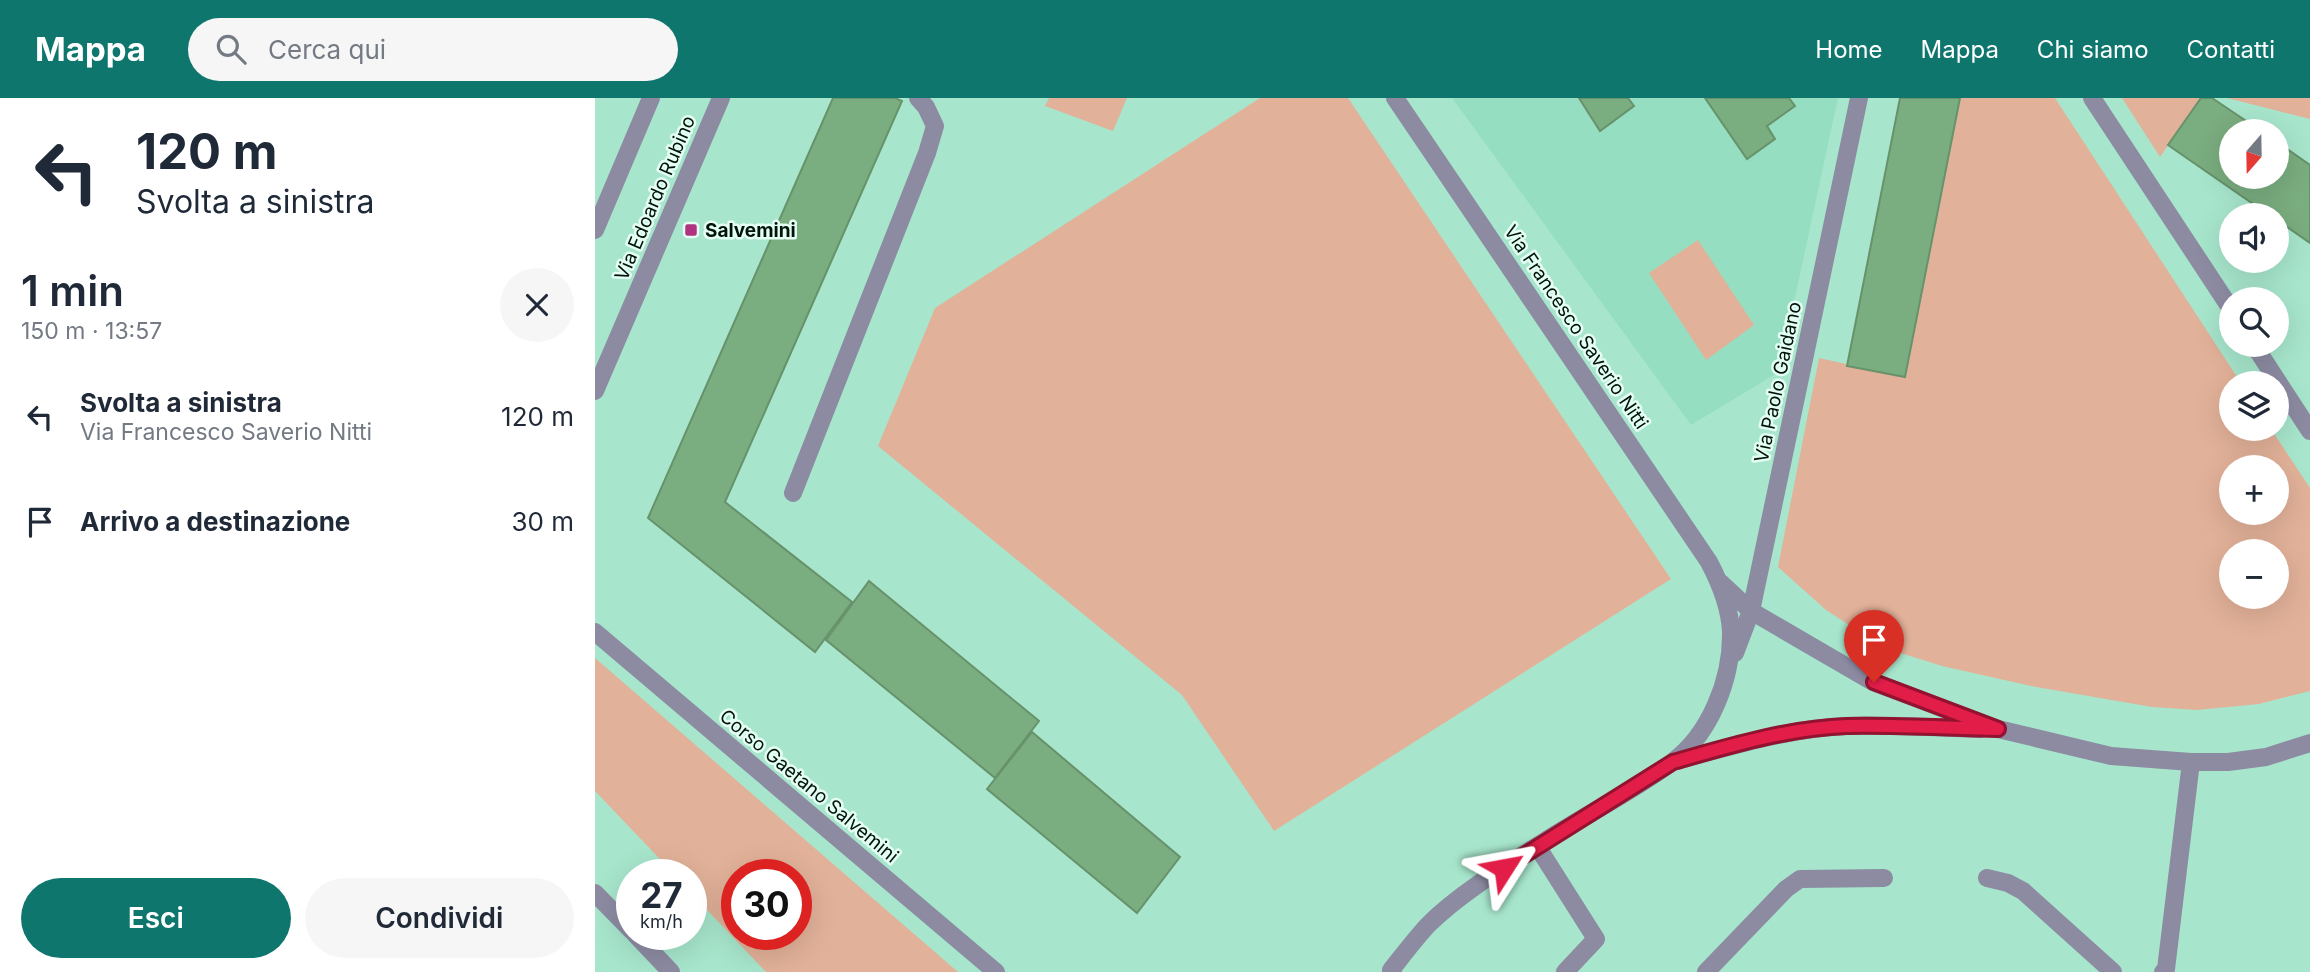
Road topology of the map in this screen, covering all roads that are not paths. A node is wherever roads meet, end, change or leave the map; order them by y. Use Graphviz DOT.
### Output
graph roads {
  1 [pos="651,98"];
  2 [pos="721,98"];
  3 [pos="918,98"];
  4 [pos="1395,98"];
  5 [pos="1859,98"];
  6 [pos="2092,98"];
  7 [pos="595,230"];
  8 [pos="2219,291"];
  9 [pos="2262,357"];
  10 [pos="595,391"];
  11 [pos="2310,431"];
  12 [pos="793,492"];
  13 [pos="1719,581"];
  14 [pos="1751,611"];
  15 [pos="595,632"];
  16 [pos="1727,672"];
  17 [pos="1998,729"];
  18 [pos="2310,743"];
  19 [pos="1673,762"];
  20 [pos="2191,762"];
  21 [pos="1537,846"];
  22 [pos="1884,878"];
  23 [pos="1987,878"];
  24 [pos="595,893"];
  25 [pos="616,915"];
  26 [pos="650,950"];
  27 [pos="1571,970"];
  28 [pos="1388,971"];
  29 [pos="671,972"];
  30 [pos="996,972"];
  31 [pos="1706,972"];
  32 [pos="2113,972"];
  33 [pos="2163,972"];
  1 -- 7 [label="street"];
  2 -- 10 [label="street, Via Edoardo Rubino"];
  3 -- 12 [label="street"];
  4 -- 13 [label="street, Via Francesco Saverio Nitti"];
  5 -- 14 [label="street, Via Paolo Gaidano"];
  6 -- 8 [label="street"];
  9 -- 11 [label="street"];
  13 -- 14 [label="street, Via Francesco Saverio Nitti"];
  13 -- 16 [label="street, Via Francesco Saverio Nitti"];
  14 -- 16 [label="street, Via Paolo Gaidano"];
  14 -- 17 [label="street, Via Francesco Saverio Nitti"];
  15 -- 30 [label="street, Corso Gaetano Salvemini"];
  16 -- 19 [label="street, Via Francesco Saverio Nitti"];
  17 -- 19 [label="street, Via Francesco Saverio Nitti"];
  17 -- 20 [label="street, Via Francesco Saverio Nitti"];
  18 -- 20 [label="street, Via Francesco Saverio Nitti"];
  19 -- 21 [label="street, Via Francesco Saverio Nitti"];
  20 -- 33 [label="street"];
  21 -- 27 [label="street"];
  21 -- 28 [label="street, Via Francesco Saverio Nitti"];
  22 -- 31 [label="street"];
  23 -- 32 [label="street"];
  24 -- 25 [label="street"];
  26 -- 29 [label="street"];
}
